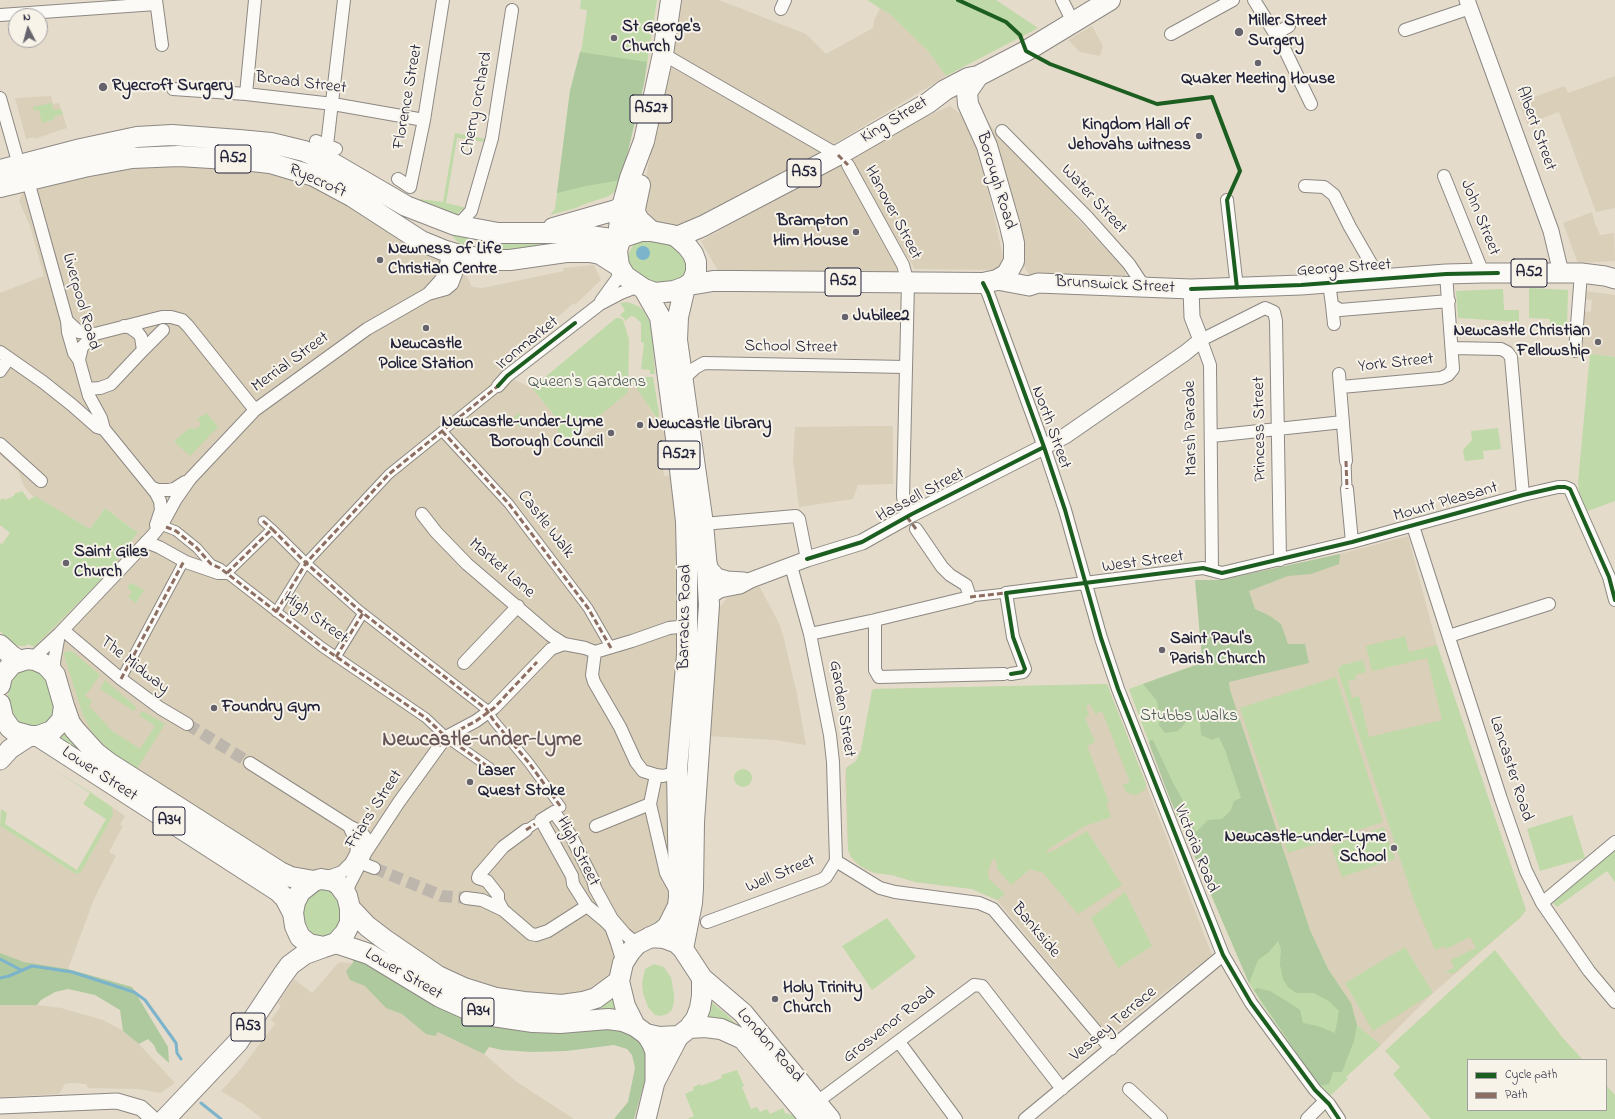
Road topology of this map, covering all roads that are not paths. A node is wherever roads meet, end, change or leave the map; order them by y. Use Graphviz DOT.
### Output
graph roads {
  1 [pos="255,0"];
  2 [pos="344,0"];
  3 [pos="443,0"];
  4 [pos="671,0"];
  5 [pos="1062,0"];
  6 [pos="1110,0"];
  7 [pos="1233,0"];
  8 [pos="1254,0"];
  9 [pos="156,2"];
  10 [pos="1468,4"];
  11 [pos="512,10"];
  12 [pos="0,15"];
  13 [pos="1073,22"];
  14 [pos="1289,26"];
  15 [pos="1405,30"];
  16 [pos="1171,34"];
  17 [pos="1275,34"];
  18 [pos="162,45"];
  19 [pos="663,54"];
  20 [pos="978,76"];
  21 [pos="173,89"];
  22 [pos="246,94"];
  23 [pos="0,98"];
  24 [pos="928,103"];
  25 [pos="332,104"];
  26 [pos="968,104"];
  27 [pos="1311,104"];
  28 [pos="424,120"];
  29 [pos="1005,139"];
  30 [pos="644,141"];
  31 [pos="326,145"];
  32 [pos="843,160"];
  33 [pos="16,172"];
  34 [pos="1444,176"];
  35 [pos="398,179"];
  36 [pos="1305,186"];
  37 [pos="0,187"];
  38 [pos="1227,200"];
  39 [pos="473,204"];
  40 [pos="406,206"];
  41 [pos="622,208"];
  42 [pos="455,225"];
  43 [pos="651,231"];
  44 [pos="491,232"];
  45 [pos="534,233"];
  46 [pos="677,237"];
  47 [pos="621,239"];
  48 [pos="421,241"];
  49 [pos="461,261"];
  50 [pos="620,268"];
  51 [pos="1483,273"];
  52 [pos="1561,273"];
  53 [pos="1581,273"];
  54 [pos="1000,274"];
  55 [pos="1446,274"];
  56 [pos="1380,279"];
  57 [pos="1615,279"];
  58 [pos="908,283"];
  59 [pos="1038,283"];
  60 [pos="1329,283"];
  61 [pos="687,286"];
  62 [pos="1148,287"];
  63 [pos="642,288"];
  64 [pos="1237,288"];
  65 [pos="1191,289"];
  66 [pos="428,294"];
  67 [pos="1448,301"];
  68 [pos="600,304"];
  69 [pos="1332,305"];
  70 [pos="1260,310"];
  71 [pos="67,321"];
  72 [pos="1334,324"];
  73 [pos="124,326"];
  74 [pos="163,330"];
  75 [pos="95,334"];
  76 [pos="1201,340"];
  77 [pos="1452,348"];
  78 [pos="143,350"];
  79 [pos="1575,352"];
  80 [pos="5,355"];
  81 [pos="79,360"];
  82 [pos="905,367"];
  83 [pos="0,370"];
  84 [pos="689,374"];
  85 [pos="1339,374"];
  86 [pos="498,386"];
  87 [pos="1341,387"];
  88 [pos="88,392"];
  89 [pos="72,405"];
  90 [pos="255,410"];
  91 [pos="1343,422"];
  92 [pos="104,429"];
  93 [pos="442,430"];
  94 [pos="1278,430"];
  95 [pos="1212,436"];
  96 [pos="0,444"];
  97 [pos="1044,447"];
  98 [pos="1346,461"];
  99 [pos="190,479"];
  100 [pos="42,481"];
  101 [pos="152,488"];
  102 [pos="1347,488"];
  103 [pos="1523,495"];
  104 [pos="422,514"];
  105 [pos="912,520"];
  106 [pos="263,521"];
  107 [pos="703,524"];
  108 [pos="1413,526"];
  109 [pos="166,527"];
  110 [pos="272,529"];
  111 [pos="149,539"];
  112 [pos="1352,542"];
  113 [pos="706,557"];
  114 [pos="807,559"];
  115 [pos="1280,560"];
  116 [pos="184,561"];
  117 [pos="306,563"];
  118 [pos="791,566"];
  119 [pos="1212,570"];
  120 [pos="227,573"];
  121 [pos="751,580"];
  122 [pos="1086,584"];
  123 [pos="1006,593"];
  124 [pos="970,597"];
  125 [pos="1615,600"];
  126 [pos="708,601"];
  127 [pos="1549,604"];
  128 [pos="518,606"];
  129 [pos="361,611"];
  130 [pos="276,612"];
  131 [pos="876,620"];
  132 [pos="708,625"];
  133 [pos="687,626"];
  134 [pos="61,632"];
  135 [pos="810,634"];
  136 [pos="1449,636"];
  137 [pos="564,644"];
  138 [pos="0,645"];
  139 [pos="611,648"];
  140 [pos="595,652"];
  141 [pos="336,657"];
  142 [pos="26,660"];
  143 [pos="464,663"];
  144 [pos="55,674"];
  145 [pos="121,679"];
  146 [pos="0,685"];
  147 [pos="64,706"];
  148 [pos="489,713"];
  149 [pos="1,719"];
  150 [pos="187,724"];
  151 [pos="34,736"];
  152 [pos="443,742"];
  153 [pos="0,760"];
  154 [pos="250,763"];
  155 [pos="490,768"];
  156 [pos="677,769"];
  157 [pos="656,775"];
  158 [pos="650,804"];
  159 [pos="561,807"];
  160 [pos="349,826"];
  161 [pos="596,826"];
  162 [pos="530,827"];
  163 [pos="1615,842"];
  164 [pos="364,858"];
  165 [pos="836,861"];
  166 [pos="374,868"];
  167 [pos="317,880"];
  168 [pos="679,897"];
  169 [pos="466,898"];
  170 [pos="349,902"];
  171 [pos="1542,903"];
  172 [pos="587,906"];
  173 [pos="503,910"];
  174 [pos="294,920"];
  175 [pos="708,922"];
  176 [pos="644,941"];
  177 [pos="330,945"];
  178 [pos="683,949"];
  179 [pos="1224,955"];
  180 [pos="290,966"];
  181 [pos="621,972"];
  182 [pos="702,978"];
  183 [pos="1615,1002"];
  184 [pos="640,1030"];
  185 [pos="684,1032"];
  186 [pos="899,1042"];
  187 [pos="1108,1051"];
  188 [pos="655,1082"];
  189 [pos="1062,1089"];
  190 [pos="1129,1089"];
  191 [pos="1325,1101"];
  192 [pos="0,1106"];
  193 [pos="814,1111"];
  194 [pos="645,1117"];
  195 [pos="153,1119"];
  196 [pos="165,1119"];
  197 [pos="830,1119"];
  198 [pos="956,1119"];
  199 [pos="1025,1119"];
  200 [pos="1161,1119"];
  201 [pos="1307,1119"];
  202 [pos="1339,1119"];
  1 -- 22 [label="street"];
  2 -- 25 [label="street"];
  3 -- 28 [label="street, Florence Street"];
  4 -- 19 [label="highway, A527"];
  5 -- 13 [label="street"];
  6 -- 13 [label="highway, King Street / A53"];
  7 -- 16 [label="street"];
  8 -- 17 [label="street"];
  9 -- 12 [label="street"];
  9 -- 18 [label="street"];
  10 -- 15 [label="street"];
  10 -- 52 [label="street, Albert Street"];
  11 -- 39 [label="street, Cherry Orchard"];
  13 -- 20 [label="highway, King Street / A53"];
  14 -- 17 [label="street"];
  17 -- 27 [label="street"];
  19 -- 30 [label="highway, A527"];
  19 -- 32 [label="street"];
  20 -- 24 [label="highway, King Street / A53"];
  20 -- 26 [label="highway, A53"];
  21 -- 22 [label="street, Broad Street"];
  22 -- 25 [label="street, Broad Street"];
  23 -- 33 [label="street, Liverpool Road"];
  24 -- 26 [label="highway, A53"];
  24 -- 32 [label="highway, King Street / A53"];
  25 -- 28 [label="street, Broad Street"];
  25 -- 31 [label="street"];
  26 -- 54 [label="highway, Borough Road"];
  28 -- 35 [label="street, Florence Street"];
  29 -- 62 [label="street, Water Street"];
  30 -- 41 [label="highway, A527"];
  30 -- 43 [label="highway, A527"];
  32 -- 46 [label="highway, King Street / A53"];
  32 -- 58 [label="street, Hanover Street"];
  33 -- 37 [label="highway, Ryecroft / A52"];
  33 -- 40 [label="highway, Ryecroft / A52"];
  33 -- 48 [label="highway, Ryecroft / A52"];
  33 -- 71 [label="street, Liverpool Road"];
  34 -- 51 [label="street, John Street"];
  36 -- 56 [label="street"];
  38 -- 64 [label="street"];
  39 -- 42 [label="street, Cherry Orchard"];
  39 -- 44 [label="street"];
  40 -- 42 [label="highway, Ryecroft / A52"];
  40 -- 49 [label="highway"];
  41 -- 45 [label="highway, A52"];
  41 -- 47 [label="highway, A527"];
  42 -- 44 [label="highway, Ryecroft / A52"];
  43 -- 46 [label="highway"];
  43 -- 47 [label="highway"];
  44 -- 45 [label="highway, Ryecroft / A52"];
  44 -- 49 [label="highway"];
  45 -- 47 [label="highway, Ryecroft / A52"];
  46 -- 61 [label="highway"];
  47 -- 50 [label="highway"];
  48 -- 49 [label="highway, Ryecroft / A52"];
  48 -- 66 [label="street"];
  49 -- 50 [label="highway, Ryecroft / A52"];
  49 -- 66 [label="street, Merrial Street"];
  50 -- 63 [label="highway"];
  50 -- 68 [label="street, Ironmarket"];
  51 -- 52 [label="main road, George Street / A52"];
  51 -- 55 [label="main road, George Street / A52"];
  52 -- 53 [label="main road, George Street / A52"];
  53 -- 57 [label="main road, George Street / A52"];
  53 -- 79 [label="street"];
  54 -- 58 [label="highway, A52"];
  54 -- 59 [label="main road"];
  54 -- 59 [label="main road, A52"];
  54 -- 97 [label="street, North Street"];
  55 -- 56 [label="main road, George Street / A52"];
  55 -- 67 [label="street, York Street"];
  56 -- 60 [label="main road, George Street / A52"];
  58 -- 61 [label="highway, A52"];
  58 -- 82 [label="street, Hanover Street"];
  59 -- 62 [label="main road, Brunswick Street / A52"];
  60 -- 64 [label="main road, George Street / A52"];
  60 -- 69 [label="street"];
  61 -- 63 [label="highway"];
  61 -- 84 [label="highway, Barracks Road / A527"];
  62 -- 65 [label="main road, Brunswick Street / A52"];
  63 -- 68 [label="street, Ironmarket"];
  63 -- 133 [label="highway, Barracks Road / A527"];
  64 -- 65 [label="main road, George Street / A52"];
  65 -- 76 [label="street, Marsh Parade"];
  66 -- 90 [label="street, Merrial Street"];
  67 -- 69 [label="street"];
  67 -- 77 [label="street, York Street"];
  68 -- 86 [label="street, Ironmarket"];
  69 -- 72 [label="street"];
  70 -- 76 [label="street, Hassell Street"];
  70 -- 94 [label="street, Princess Street"];
  71 -- 75 [label="street"];
  71 -- 81 [label="street, Liverpool Road"];
  73 -- 75 [label="street"];
  73 -- 78 [label="street"];
  73 -- 90 [label="street"];
  74 -- 78 [label="street"];
  75 -- 81 [label="street"];
  76 -- 95 [label="street, Marsh Parade"];
  76 -- 97 [label="street, Hassell Street"];
  77 -- 87 [label="street, York Street"];
  77 -- 103 [label="street"];
  78 -- 88 [label="street"];
  80 -- 83 [label="street"];
  80 -- 89 [label="street"];
  81 -- 88 [label="street, Liverpool Road"];
  82 -- 84 [label="street, School Street"];
  82 -- 105 [label="street, Hanover Street"];
  84 -- 107 [label="highway, Barracks Road / A527"];
  85 -- 87 [label="street, York Street"];
  86 -- 93 [label="street, Ironmarket"];
  87 -- 91 [label="street, York Street"];
  88 -- 89 [label="street"];
  88 -- 92 [label="street, Liverpool Road"];
  89 -- 92 [label="street"];
  90 -- 99 [label="street, Merrial Street"];
  91 -- 94 [label="street"];
  91 -- 98 [label="street, York Street"];
  92 -- 101 [label="street"];
  93 -- 117 [label="street, Ironmarket"];
  93 -- 139 [label="street, Castle Walk"];
  94 -- 95 [label="street"];
  94 -- 115 [label="street, Princess Street"];
  95 -- 119 [label="street, Marsh Parade"];
  96 -- 100 [label="street"];
  97 -- 105 [label="street, Hassell Street"];
  97 -- 122 [label="street, North Street"];
  98 -- 102 [label="street, York Street"];
  99 -- 101 [label="street, Merrial Street"];
  99 -- 111 [label="street, Merrial Street"];
  101 -- 111 [label="street"];
  102 -- 112 [label="street, York Street"];
  103 -- 108 [label="street, Mount Pleasant"];
  103 -- 125 [label="street, Mount Pleasant"];
  104 -- 128 [label="street, Market Lane"];
  105 -- 114 [label="street, Hassell Street"];
  105 -- 124 [label="street"];
  106 -- 110 [label="street, High Street"];
  107 -- 113 [label="highway, Barracks Road / A527"];
  107 -- 114 [label="street"];
  108 -- 112 [label="street, Mount Pleasant"];
  108 -- 136 [label="street, Lancaster Road"];
  109 -- 120 [label="street, High Street"];
  110 -- 117 [label="street, High Street"];
  110 -- 120 [label="street"];
  111 -- 116 [label="street"];
  111 -- 134 [label="street, Merrial Street"];
  112 -- 115 [label="street, Mount Pleasant"];
  113 -- 121 [label="street, Hassell Street"];
  113 -- 126 [label="highway, Barracks Road / A527"];
  114 -- 118 [label="street, Hassell Street"];
  115 -- 119 [label="street, Mount Pleasant"];
  116 -- 120 [label="street"];
  116 -- 145 [label="street"];
  117 -- 129 [label="street, High Street"];
  117 -- 130 [label="street, Ironmarket"];
  118 -- 121 [label="street, Hassell Street"];
  118 -- 135 [label="street, Garden Street"];
  119 -- 122 [label="street, West Street"];
  120 -- 130 [label="street, High Street"];
  121 -- 126 [label="street, Hassell Street"];
  122 -- 123 [label="street, West Street"];
  122 -- 179 [label="street, Victoria Road"];
  123 -- 124 [label="street, West Street"];
  123 -- 131 [label="street"];
  124 -- 131 [label="street, West Street"];
  126 -- 132 [label="highway, Barracks Road / A527"];
  127 -- 136 [label="street"];
  128 -- 137 [label="street, Market Lane"];
  128 -- 143 [label="street"];
  129 -- 141 [label="street"];
  129 -- 148 [label="street, High Street"];
  130 -- 141 [label="street, High Street"];
  131 -- 135 [label="street, West Street"];
  132 -- 133 [label="highway"];
  132 -- 178 [label="highway, Barracks Road / A527"];
  133 -- 139 [label="street"];
  133 -- 156 [label="highway, Barracks Road / A527"];
  134 -- 142 [label="street, Merrial Street"];
  134 -- 144 [label="street"];
  134 -- 145 [label="street, The Midway"];
  135 -- 165 [label="street, Garden Street"];
  136 -- 171 [label="street, Lancaster Road"];
  137 -- 140 [label="street"];
  137 -- 148 [label="street"];
  138 -- 142 [label="highway"];
  139 -- 140 [label="street"];
  140 -- 157 [label="street"];
  141 -- 152 [label="street, High Street"];
  142 -- 144 [label="highway"];
  142 -- 146 [label="highway"];
  144 -- 147 [label="highway, Lower Street"];
  145 -- 150 [label="street, The Midway"];
  147 -- 151 [label="highway"];
  147 -- 167 [label="highway, Lower Street / A34"];
  148 -- 152 [label="street"];
  148 -- 159 [label="street, High Street"];
  149 -- 151 [label="highway, Lower Street"];
  151 -- 153 [label="main road"];
  151 -- 174 [label="highway, Lower Street / A34"];
  152 -- 155 [label="street, High Street"];
  152 -- 164 [label="street, Friars' Street"];
  154 -- 160 [label="street"];
  156 -- 157 [label="street"];
  156 -- 168 [label="highway, Barracks Road / A527"];
  157 -- 158 [label="street"];
  158 -- 161 [label="street"];
  158 -- 168 [label="street"];
  160 -- 164 [label="street"];
  160 -- 167 [label="street, Friars' Street"];
  162 -- 173 [label="street"];
  163 -- 171 [label="street"];
  164 -- 166 [label="street"];
  164 -- 170 [label="street, Friars' Street"];
  165 -- 175 [label="street, Well Street"];
  165 -- 187 [label="street, Bankside"];
  167 -- 170 [label="highway"];
  167 -- 174 [label="highway"];
  168 -- 176 [label="highway, Barracks Road / A527"];
  169 -- 173 [label="street"];
  170 -- 177 [label="highway"];
  170 -- 181 [label="highway, Lower Street / A34"];
  171 -- 183 [label="street, Lancaster Road"];
  172 -- 173 [label="street"];
  172 -- 176 [label="street, High Street"];
  172 -- 181 [label="street, High Street"];
  174 -- 177 [label="highway"];
  174 -- 180 [label="highway, A53"];
  176 -- 178 [label="highway, A34"];
  176 -- 181 [label="highway, A34"];
  177 -- 180 [label="highway, A53"];
  177 -- 184 [label="highway, Lower Street / A34"];
  178 -- 182 [label="highway, A34"];
  179 -- 187 [label="street, Vessey Terrace"];
  179 -- 191 [label="street, Victoria Road"];
  180 -- 196 [label="highway, A53"];
  181 -- 184 [label="highway"];
  182 -- 185 [label="highway"];
  182 -- 193 [label="highway, London Road / A34"];
  184 -- 185 [label="highway, A34"];
  184 -- 188 [label="main road"];
  185 -- 188 [label="main road"];
  185 -- 193 [label="highway, London Road / A34"];
  186 -- 189 [label="street, Grosvenor Road"];
  186 -- 193 [label="street, Grosvenor Road"];
  186 -- 198 [label="street"];
  187 -- 189 [label="street, Vessey Terrace"];
  188 -- 194 [label="main road"];
  189 -- 199 [label="street, Vessey Terrace"];
  190 -- 200 [label="street"];
  191 -- 201 [label="street"];
  191 -- 202 [label="street, Victoria Road"];
  192 -- 195 [label="street"];
  193 -- 197 [label="highway, London Road / A34"];
}
